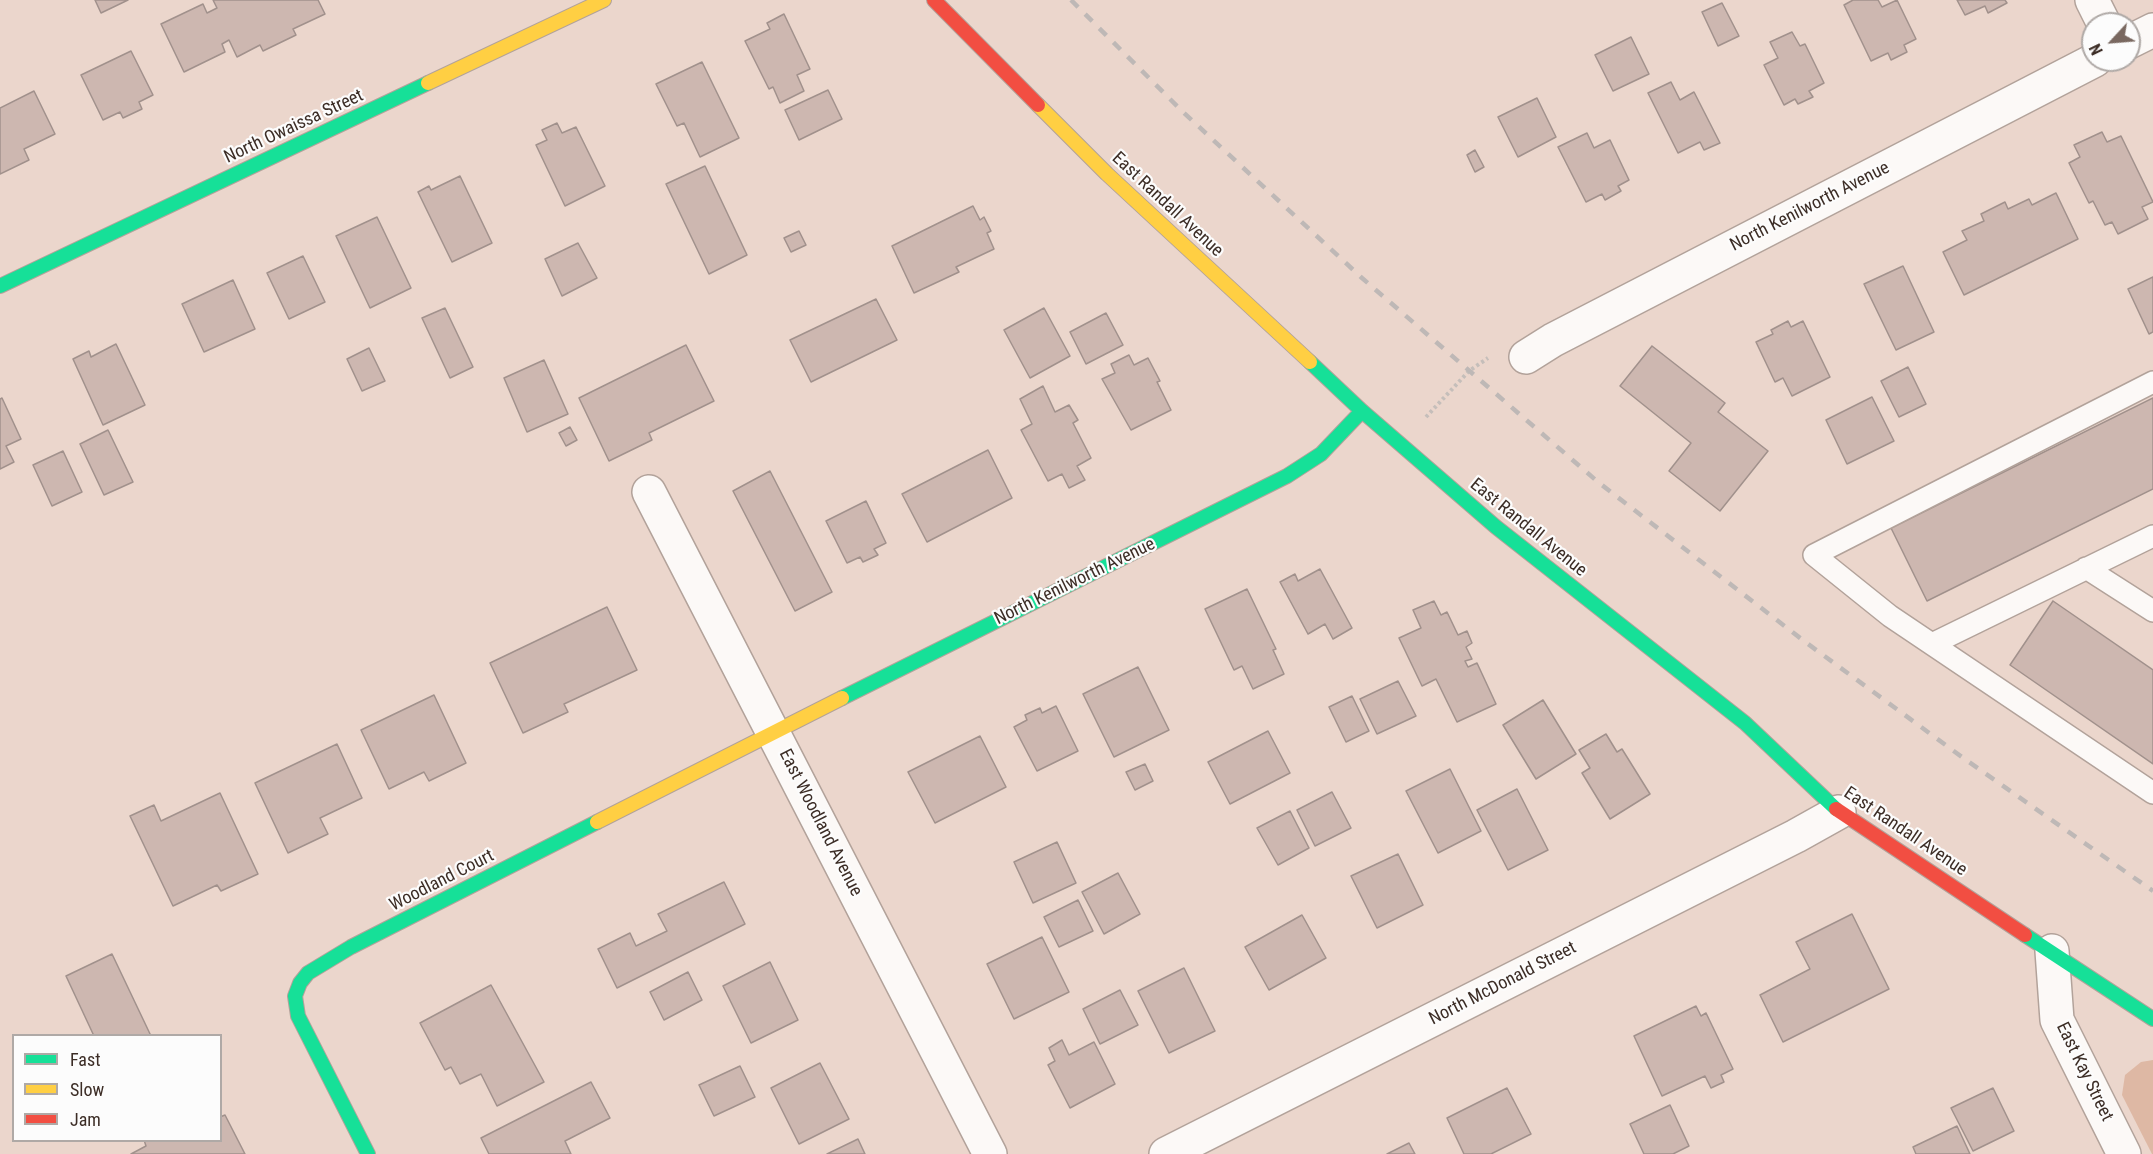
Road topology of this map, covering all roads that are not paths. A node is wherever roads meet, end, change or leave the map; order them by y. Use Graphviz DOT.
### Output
graph roads {
  1 [pos="604,0"];
  2 [pos="934,0"];
  3 [pos="2081,67"];
  4 [pos="0,286"];
  5 [pos="1510,356"];
  6 [pos="2153,381"];
  7 [pos="1362,411"];
  8 [pos="649,492"];
  9 [pos="2153,536"];
  10 [pos="2086,568"];
  11 [pos="2153,611"];
  12 [pos="1932,644"];
  13 [pos="773,732"];
  14 [pos="2153,793"];
  15 [pos="1839,812"];
  16 [pos="2052,951"];
  17 [pos="2153,1019"];
  18 [pos="368,1154"];
  19 [pos="990,1154"];
  20 [pos="1166,1154"];
  21 [pos="2124,1154"];
  1 -- 4 [label="street, North Owaissa Street"];
  2 -- 7 [label="street, East Randall Avenue"];
  3 -- 5 [label="street, North Kenilworth Avenue"];
  6 -- 12 [label="lane"];
  7 -- 13 [label="street, North Kenilworth Avenue"];
  7 -- 15 [label="street, East Randall Avenue"];
  8 -- 13 [label="street, East Woodland Avenue"];
  9 -- 10 [label="lane"];
  10 -- 11 [label="lane"];
  10 -- 12 [label="lane"];
  12 -- 14 [label="lane"];
  13 -- 18 [label="street, Woodland Court"];
  13 -- 19 [label="street, East Woodland Avenue"];
  15 -- 16 [label="street, East Randall Avenue"];
  15 -- 20 [label="street, North McDonald Street"];
  16 -- 17 [label="street, East Randall Avenue"];
  16 -- 21 [label="street, East Kay Street"];
}
